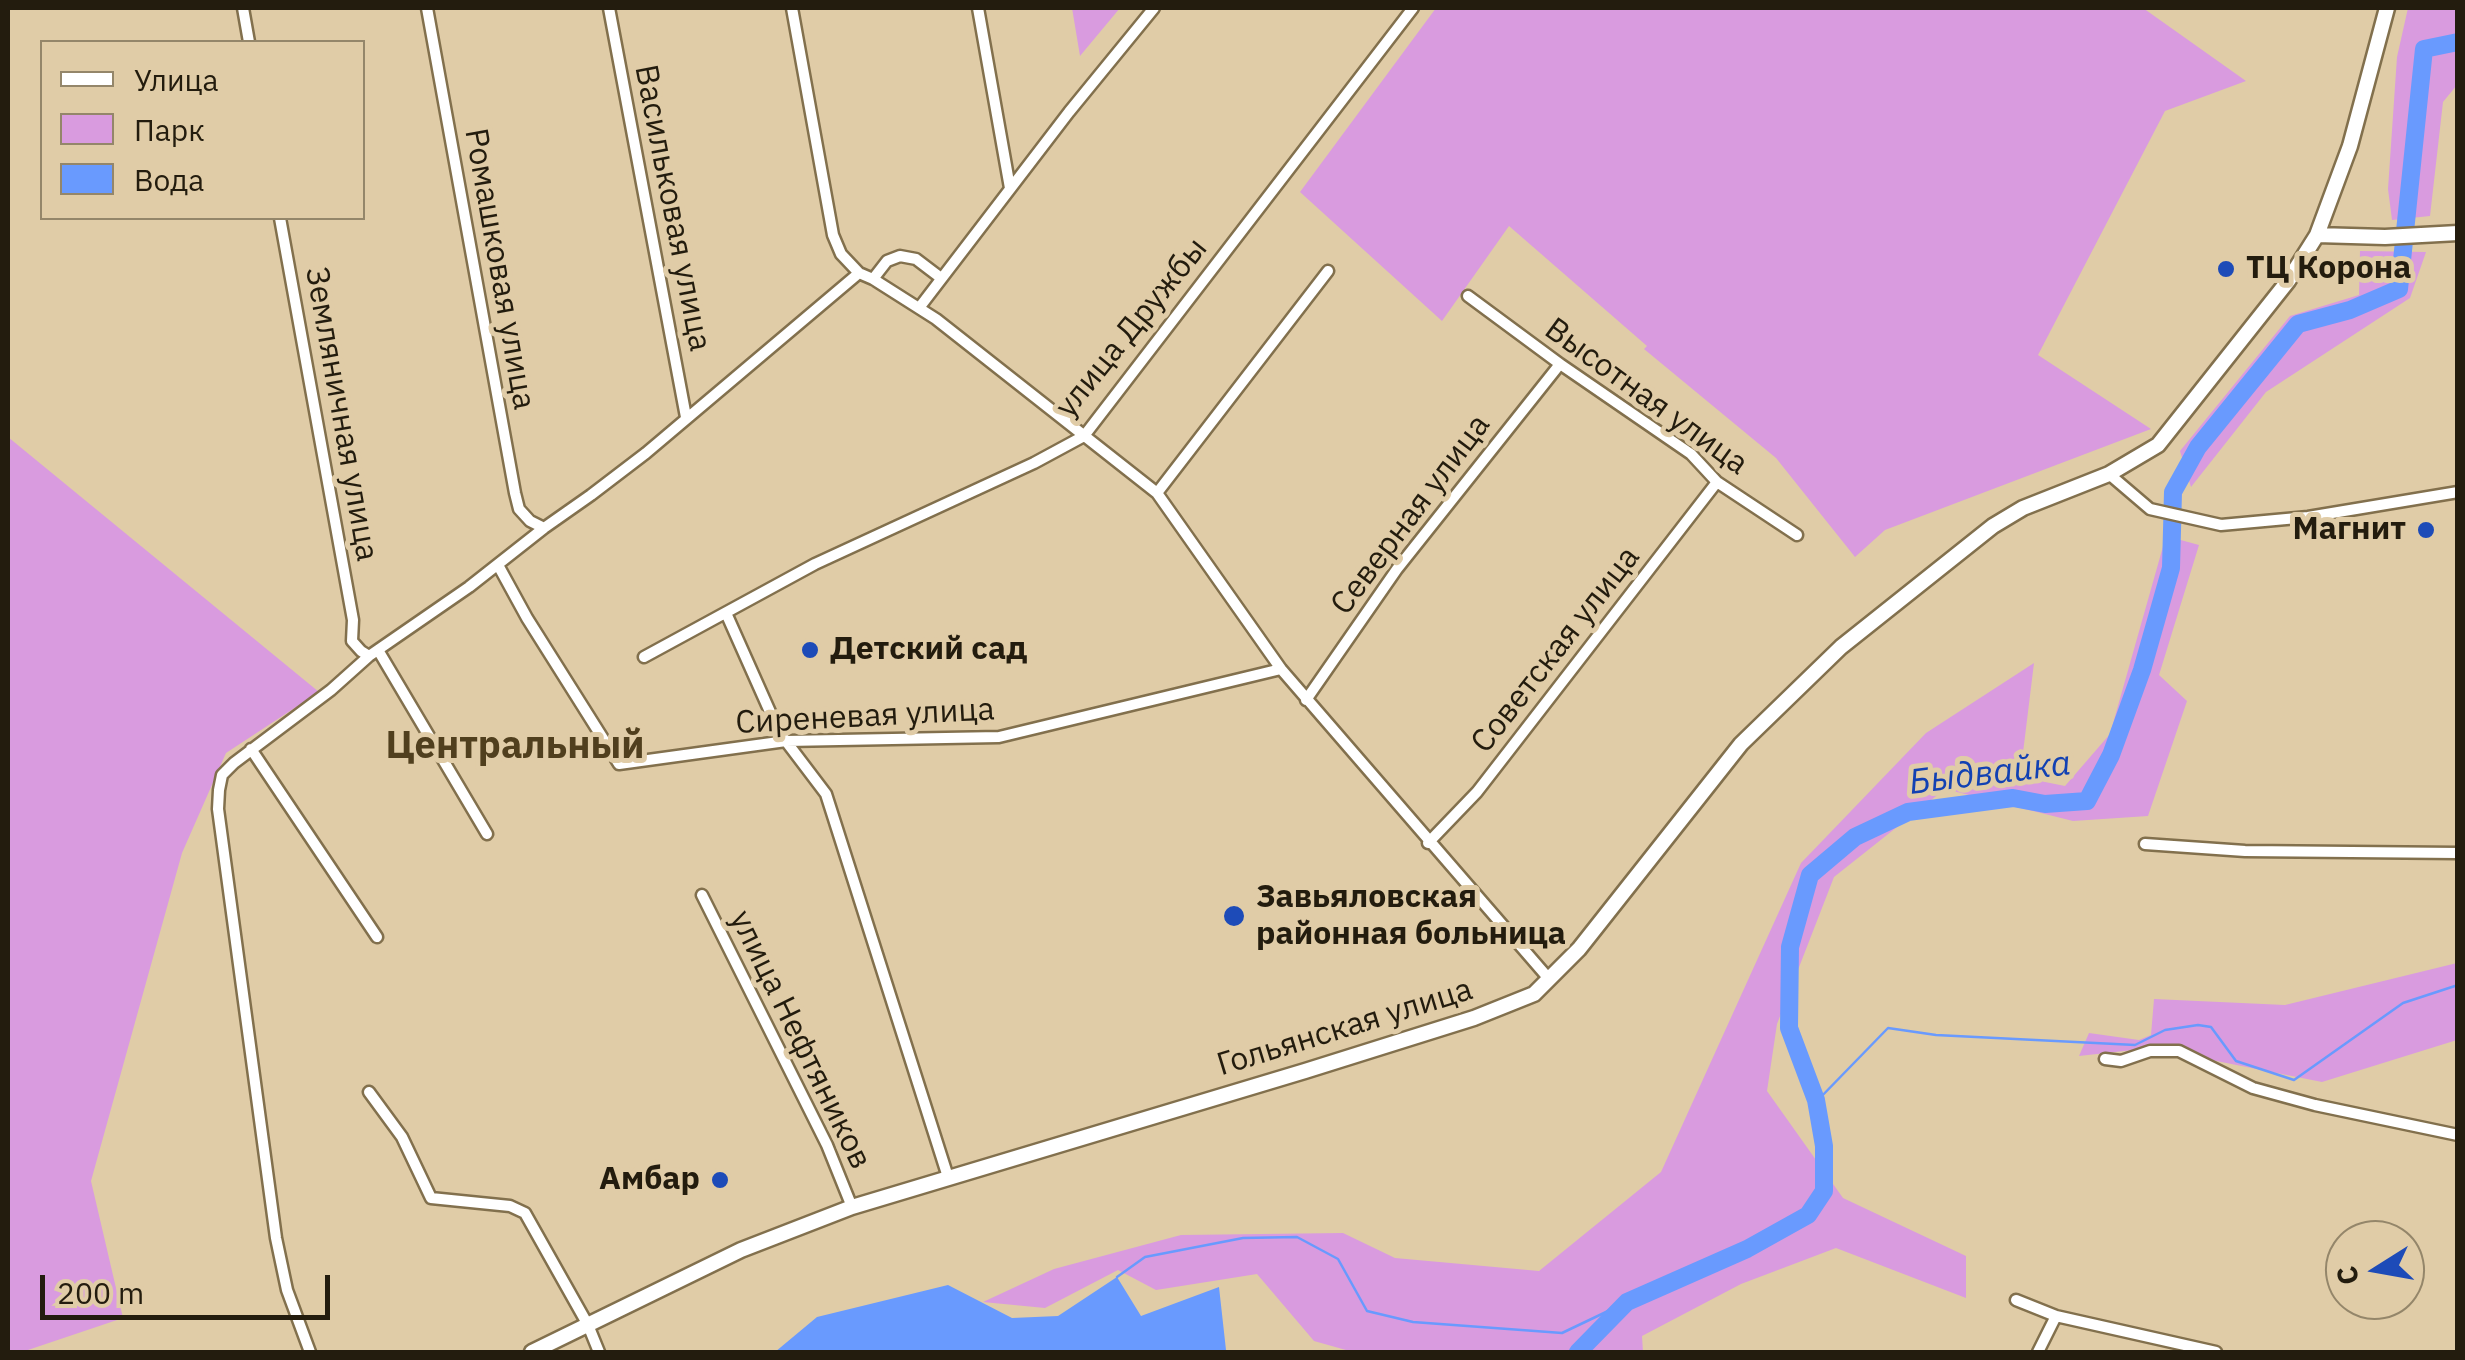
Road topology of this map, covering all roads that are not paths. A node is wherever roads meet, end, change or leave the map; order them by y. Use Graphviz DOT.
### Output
graph roads {
  1 [pos="242,8"];
  2 [pos="426,8"];
  3 [pos="609,8"];
  4 [pos="792,8"];
  5 [pos="978,8"];
  6 [pos="1154,8"];
  7 [pos="1413,8"];
  8 [pos="2387,8"];
  9 [pos="249,40"];
  10 [pos="1010,188"];
  11 [pos="280,220"];
  12 [pos="2458,233"];
  13 [pos="2317,235"];
  14 [pos="1328,271"];
  15 [pos="859,274"];
  16 [pos="941,278"];
  17 [pos="873,279"];
  18 [pos="1468,296"];
  19 [pos="919,308"];
  20 [pos="1560,364"];
  21 [pos="686,417"];
  22 [pos="1084,436"];
  23 [pos="2110,474"];
  24 [pos="1717,482"];
  25 [pos="2458,492"];
  26 [pos="1156,493"];
  27 [pos="544,528"];
  28 [pos="1797,535"];
  29 [pos="498,565"];
  30 [pos="726,613"];
  31 [pos="374,653"];
  32 [pos="644,656"];
  33 [pos="1280,669"];
  34 [pos="1306,700"];
  35 [pos="786,741"];
  36 [pos="251,749"];
  37 [pos="488,834"];
  38 [pos="1428,843"];
  39 [pos="2145,844"];
  40 [pos="2458,852"];
  41 [pos="702,895"];
  42 [pos="377,937"];
  43 [pos="1550,980"];
  44 [pos="2105,1059"];
  45 [pos="369,1092"];
  46 [pos="2458,1136"];
  47 [pos="948,1177"];
  48 [pos="852,1207"];
  49 [pos="2016,1300"];
  50 [pos="2056,1316"];
  51 [pos="588,1325"];
  52 [pos="310,1352"];
  53 [pos="532,1352"];
  54 [pos="599,1352"];
  55 [pos="2038,1352"];
  56 [pos="2216,1352"];
  1 -- 9 [label="street"];
  2 -- 27 [label="street, Ромашковая улица"];
  3 -- 21 [label="street, Васильковая улица"];
  4 -- 15 [label="street"];
  5 -- 10 [label="street"];
  6 -- 10 [label="street"];
  7 -- 22 [label="street, улица Дружбы"];
  8 -- 13 [label="main road, Гольянская улица"];
  10 -- 16 [label="street"];
  11 -- 31 [label="street, Земляничная улица"];
  12 -- 13 [label="main road"];
  13 -- 23 [label="main road, Гольянская улица"];
  14 -- 26 [label="street"];
  15 -- 17 [label="street"];
  15 -- 21 [label="street"];
  16 -- 17 [label="street"];
  16 -- 19 [label="street"];
  17 -- 19 [label="street"];
  18 -- 20 [label="street, Высотная улица"];
  19 -- 22 [label="street"];
  20 -- 24 [label="street, Высотная улица"];
  20 -- 34 [label="street, Северная улица"];
  21 -- 27 [label="street"];
  22 -- 26 [label="street"];
  22 -- 30 [label="street, улица Дружбы"];
  23 -- 25 [label="street"];
  23 -- 43 [label="main road, Гольянская улица"];
  24 -- 28 [label="street, Высотная улица"];
  24 -- 38 [label="street, Советская улица"];
  26 -- 33 [label="street"];
  27 -- 29 [label="street"];
  29 -- 31 [label="street"];
  29 -- 35 [label="street, Сиреневая улица"];
  30 -- 32 [label="street, улица Дружбы"];
  30 -- 35 [label="street"];
  31 -- 36 [label="street"];
  31 -- 37 [label="street"];
  33 -- 34 [label="street"];
  33 -- 35 [label="street, Сиреневая улица"];
  34 -- 38 [label="street"];
  35 -- 47 [label="street"];
  36 -- 42 [label="street"];
  36 -- 52 [label="street"];
  38 -- 43 [label="street"];
  39 -- 40 [label="street"];
  41 -- 48 [label="street, улица Нефтяников"];
  43 -- 47 [label="main road, Гольянская улица"];
  44 -- 46 [label="street"];
  45 -- 51 [label="street"];
  47 -- 48 [label="main road, Гольянская улица"];
  48 -- 51 [label="main road, Гольянская улица"];
  49 -- 50 [label="street"];
  50 -- 55 [label="street"];
  50 -- 56 [label="street"];
  51 -- 53 [label="main road, Гольянская улица"];
  51 -- 54 [label="street"];
}
